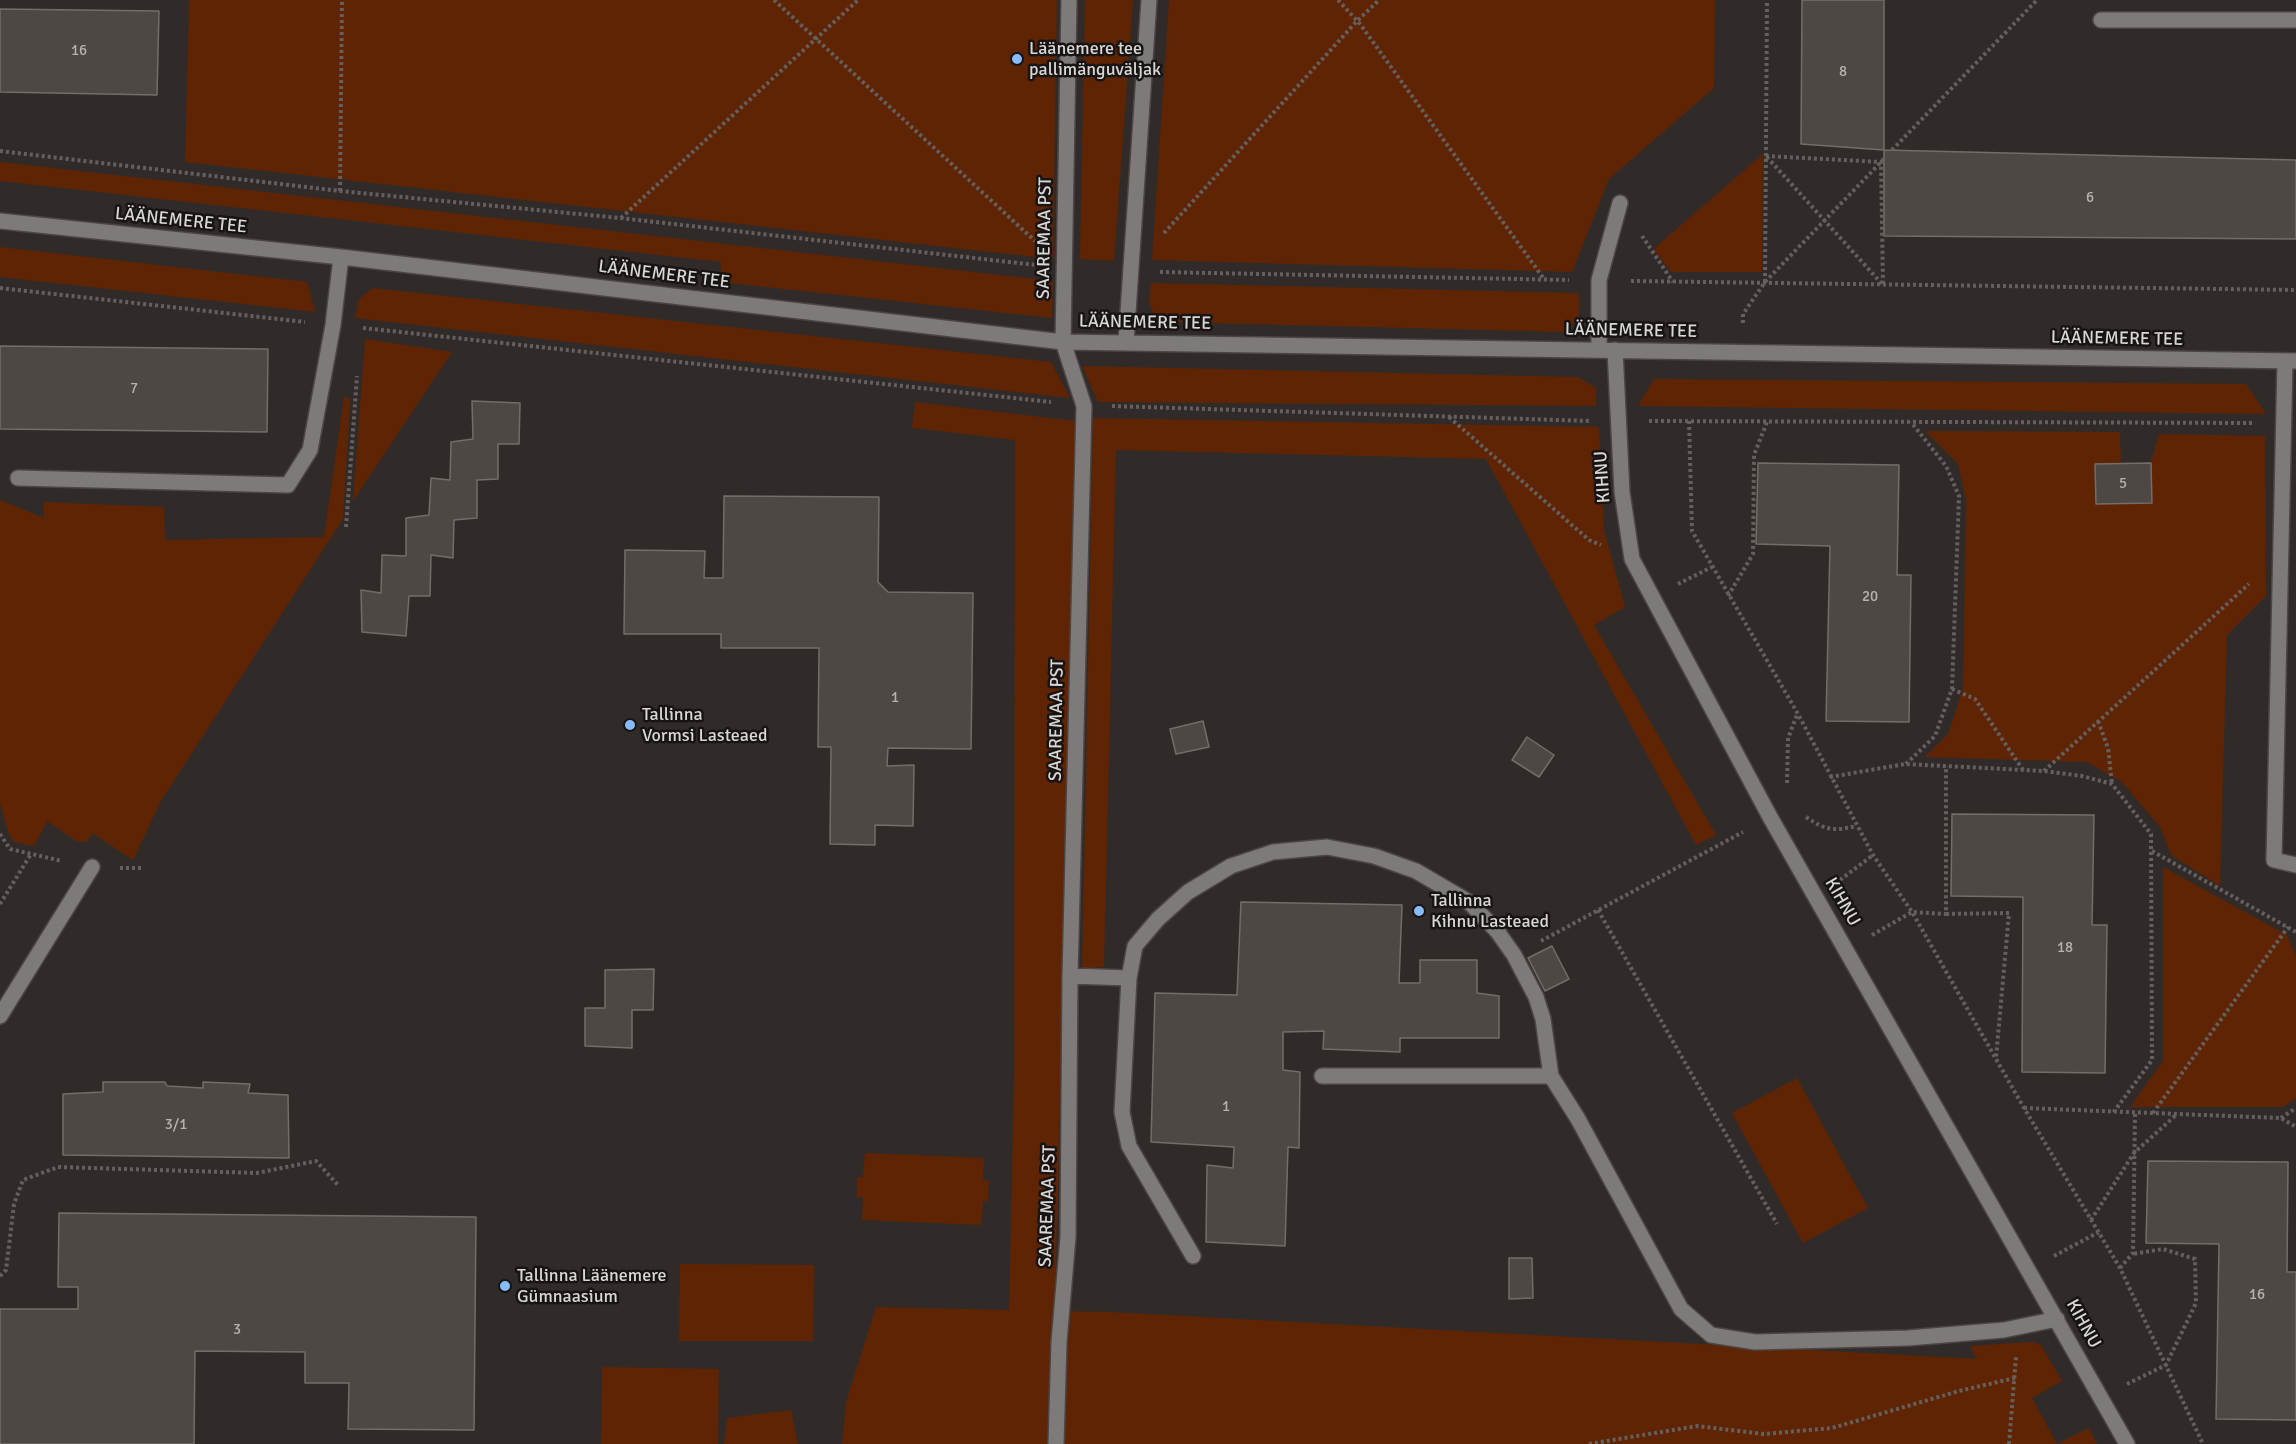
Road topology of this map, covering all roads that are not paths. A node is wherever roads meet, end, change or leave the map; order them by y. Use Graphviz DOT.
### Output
graph roads {
  1 [pos="1069,0"];
  2 [pos="1149,0"];
  3 [pos="2101,20"];
  4 [pos="2296,20"];
  5 [pos="1620,203"];
  6 [pos="0,221"];
  7 [pos="341,257"];
  8 [pos="1063,342"];
  9 [pos="1126,342"];
  10 [pos="1599,350"];
  11 [pos="1615,350"];
  12 [pos="2290,361"];
  13 [pos="18,478"];
  14 [pos="2296,865"];
  15 [pos="92,867"];
  16 [pos="1070,976"];
  17 [pos="1129,978"];
  18 [pos="0,1016"];
  19 [pos="1322,1076"];
  20 [pos="1551,1076"];
  21 [pos="1193,1256"];
  22 [pos="2057,1319"];
  23 [pos="1056,1444"];
  24 [pos="2127,1444"];
  1 -- 8 [label="street, SAAREMAA PST"];
  2 -- 9 [label="street"];
  3 -- 4 [label="street"];
  5 -- 10 [label="street"];
  6 -- 7 [label="street, LÄÄNEMERE TEE"];
  7 -- 8 [label="street, LÄÄNEMERE TEE"];
  7 -- 13 [label="street"];
  8 -- 9 [label="street, LÄÄNEMERE TEE"];
  8 -- 16 [label="street, SAAREMAA PST"];
  9 -- 10 [label="street, LÄÄNEMERE TEE"];
  10 -- 11 [label="street, LÄÄNEMERE TEE"];
  11 -- 12 [label="street, LÄÄNEMERE TEE"];
  11 -- 22 [label="street, KIHNU"];
  12 -- 14 [label="street"];
  15 -- 18 [label="street"];
  16 -- 17 [label="street"];
  16 -- 23 [label="street, SAAREMAA PST"];
  17 -- 20 [label="street"];
  17 -- 21 [label="street"];
  19 -- 20 [label="street"];
  20 -- 22 [label="street"];
  22 -- 24 [label="street, KIHNU"];
}
